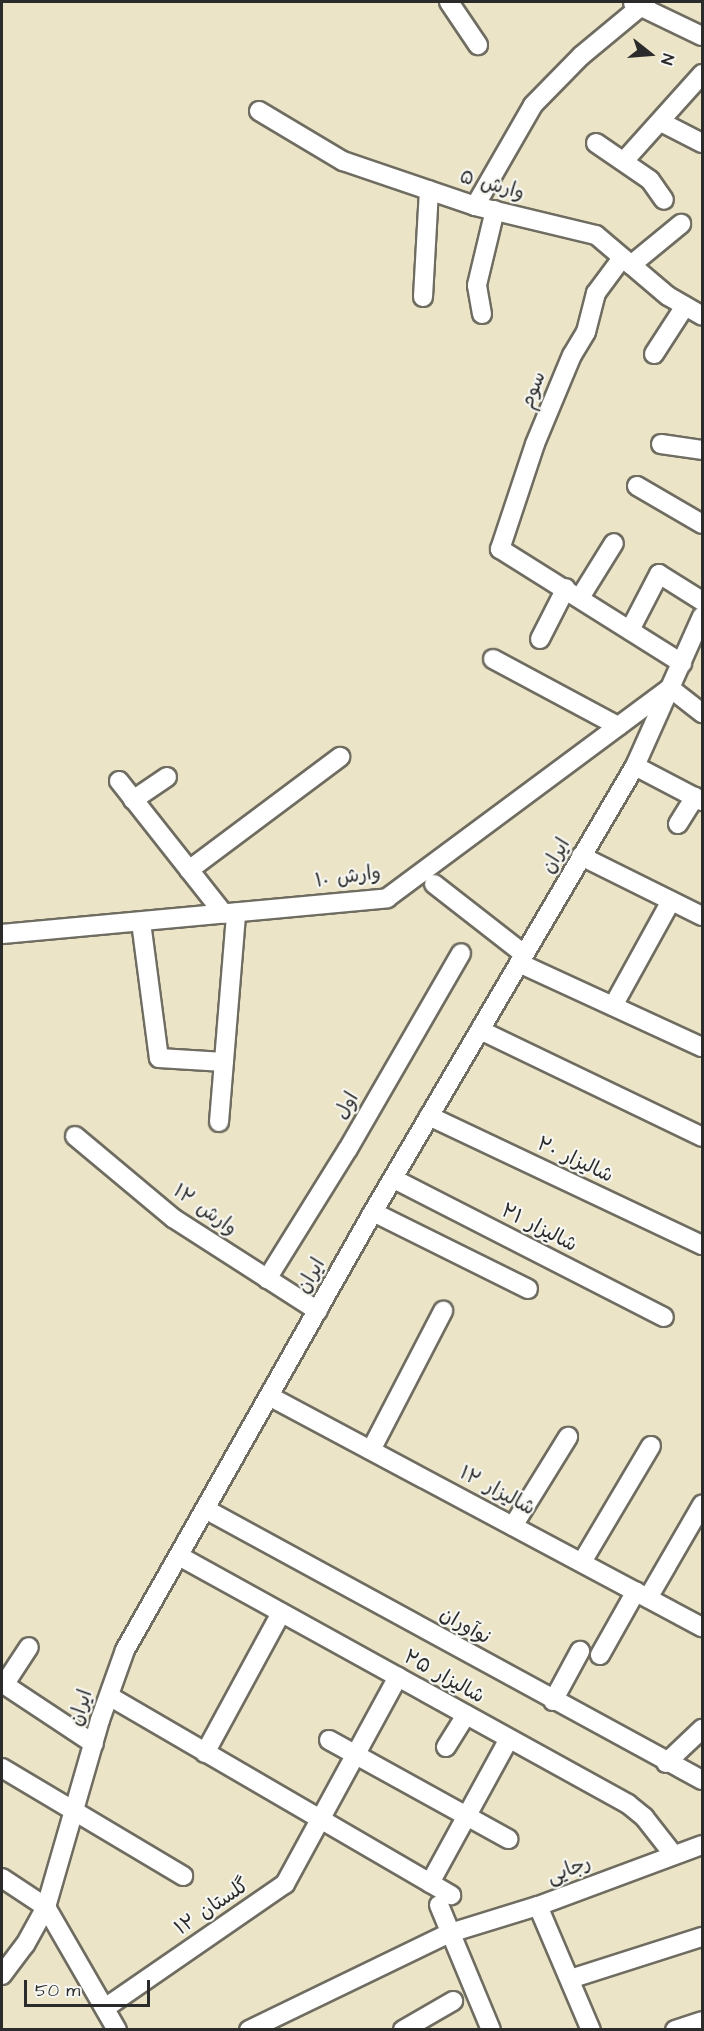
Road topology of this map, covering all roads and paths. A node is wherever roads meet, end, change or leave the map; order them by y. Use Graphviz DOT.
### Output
graph roads {
  1 [pos="449,2"];
  2 [pos="639,3"];
  3 [pos="702,36"];
  4 [pos="478,45"];
  5 [pos="702,74"];
  6 [pos="259,111"];
  7 [pos="661,122"];
  8 [pos="596,143"];
  9 [pos="702,143"];
  10 [pos="624,161"];
  11 [pos="429,190"];
  12 [pos="664,200"];
  13 [pos="475,206"];
  14 [pos="495,210"];
  15 [pos="681,224"];
  16 [pos="627,261"];
  17 [pos="423,297"];
  18 [pos="685,306"];
  19 [pos="482,314"];
  20 [pos="702,316"];
  21 [pos="654,354"];
  22 [pos="661,444"];
  23 [pos="702,450"];
  24 [pos="637,486"];
  25 [pos="702,524"];
  26 [pos="614,543"];
  27 [pos="573,592"];
  28 [pos="702,601"];
  29 [pos="702,616"];
  30 [pos="630,630"];
  31 [pos="540,639"];
  32 [pos="697,644"];
  33 [pos="493,659"];
  34 [pos="682,663"];
  35 [pos="670,687"];
  36 [pos="702,713"];
  37 [pos="618,726"];
  38 [pos="340,758"];
  39 [pos="635,766"];
  40 [pos="167,777"];
  41 [pos="119,781"];
  42 [pos="699,799"];
  43 [pos="133,800"];
  44 [pos="678,824"];
  45 [pos="581,856"];
  46 [pos="189,870"];
  47 [pos="434,884"];
  48 [pos="671,901"];
  49 [pos="230,913"];
  50 [pos="702,916"];
  51 [pos="141,922"];
  52 [pos="2,934"];
  53 [pos="461,952"];
  54 [pos="522,958"];
  55 [pos="613,1006"];
  56 [pos="480,1030"];
  57 [pos="701,1042"];
  58 [pos="224,1062"];
  59 [pos="429,1116"];
  60 [pos="219,1122"];
  61 [pos="75,1136"];
  62 [pos="702,1137"];
  63 [pos="394,1179"];
  64 [pos="373,1212"];
  65 [pos="702,1245"];
  66 [pos="267,1279"];
  67 [pos="528,1289"];
  68 [pos="318,1311"];
  69 [pos="443,1311"];
  70 [pos="664,1317"];
  71 [pos="269,1396"];
  72 [pos="568,1437"];
  73 [pos="651,1446"];
  74 [pos="371,1450"];
  75 [pos="702,1505"];
  76 [pos="207,1510"];
  77 [pos="513,1526"];
  78 [pos="179,1556"];
  79 [pos="582,1562"];
  80 [pos="642,1595"];
  81 [pos="281,1613"];
  82 [pos="702,1628"];
  83 [pos="28,1647"];
  84 [pos="580,1652"];
  85 [pos="600,1655"];
  86 [pos="398,1677"];
  87 [pos="3,1684"];
  88 [pos="108,1696"];
  89 [pos="553,1701"];
  90 [pos="466,1715"];
  91 [pos="702,1729"];
  92 [pos="509,1738"];
  93 [pos="329,1740"];
  94 [pos="94,1744"];
  95 [pos="446,1748"];
  96 [pos="205,1753"];
  97 [pos="357,1755"];
  98 [pos="666,1763"];
  99 [pos="2,1768"];
  100 [pos="702,1780"];
  101 [pos="75,1814"];
  102 [pos="467,1815"];
  103 [pos="320,1822"];
  104 [pos="508,1839"];
  105 [pos="702,1845"];
  106 [pos="674,1854"];
  107 [pos="183,1876"];
  108 [pos="2,1878"];
  109 [pos="429,1883"];
  110 [pos="538,1906"];
  111 [pos="46,1907"];
  112 [pos="450,1933"];
  113 [pos="702,1936"];
  114 [pos="2,1975"];
  115 [pos="570,1979"];
  116 [pos="453,2001"];
  117 [pos="105,2008"];
  118 [pos="702,2021"];
  119 [pos="117,2030"];
  120 [pos="249,2030"];
  121 [pos="403,2030"];
  122 [pos="491,2030"];
  123 [pos="591,2030"];
  124 [pos="675,2030"];
  1 -- 4 [label="street"];
  2 -- 3 [label="street"];
  2 -- 13 [label="street"];
  5 -- 7 [label="street"];
  6 -- 11 [label="street, وارش ۵"];
  7 -- 9 [label="street"];
  7 -- 10 [label="street"];
  8 -- 10 [label="street"];
  10 -- 12 [label="street"];
  11 -- 13 [label="street, وارش ۵"];
  11 -- 17 [label="street"];
  13 -- 14 [label="street, وارش ۵"];
  14 -- 16 [label="street, وارش ۵"];
  14 -- 19 [label="street"];
  15 -- 16 [label="street, سوم"];
  16 -- 18 [label="street, وارش ۵"];
  16 -- 27 [label="street, سوم"];
  18 -- 20 [label="street, وارش ۵"];
  18 -- 21 [label="street"];
  22 -- 23 [label="street"];
  24 -- 25 [label="street"];
  26 -- 27 [label="street"];
  27 -- 30 [label="street"];
  27 -- 31 [label="street"];
  28 -- 30 [label="street"];
  29 -- 32 [label="street, ایران"];
  30 -- 34 [label="street"];
  32 -- 34 [label="street, ایران"];
  33 -- 37 [label="street"];
  34 -- 35 [label="street, ایران"];
  35 -- 36 [label="street"];
  35 -- 37 [label="street, وارش ۱۰"];
  35 -- 39 [label="street, ایران"];
  37 -- 49 [label="street, وارش ۱۰"];
  38 -- 46 [label="street"];
  39 -- 42 [label="street"];
  39 -- 45 [label="street, ایران"];
  40 -- 43 [label="street"];
  41 -- 43 [label="street"];
  42 -- 44 [label="street"];
  43 -- 46 [label="street"];
  45 -- 48 [label="street"];
  45 -- 54 [label="street, ایران"];
  46 -- 49 [label="street"];
  47 -- 54 [label="street"];
  48 -- 50 [label="street"];
  48 -- 55 [label="street"];
  49 -- 51 [label="street, وارش ۱۰"];
  49 -- 58 [label="street"];
  51 -- 52 [label="street, وارش ۱۰"];
  51 -- 58 [label="street"];
  53 -- 66 [label="street, اول"];
  54 -- 55 [label="street"];
  54 -- 56 [label="street, ایران"];
  55 -- 57 [label="street"];
  56 -- 59 [label="street, ایران"];
  56 -- 62 [label="street"];
  58 -- 60 [label="street"];
  59 -- 63 [label="street, ایران"];
  59 -- 65 [label="street, شالیزار ۲۰"];
  61 -- 66 [label="street, وارش ۱۲"];
  63 -- 64 [label="street, ایران"];
  63 -- 70 [label="street, شالیزار ۲۱"];
  64 -- 67 [label="street"];
  64 -- 68 [label="street, ایران"];
  66 -- 68 [label="street, وارش ۱۲"];
  68 -- 71 [label="street, ایران"];
  69 -- 74 [label="street"];
  71 -- 74 [label="street, شالیزار ۱۲"];
  71 -- 76 [label="street, ایران"];
  72 -- 77 [label="street"];
  73 -- 79 [label="street"];
  74 -- 77 [label="street, شالیزار ۱۲"];
  75 -- 80 [label="street"];
  76 -- 78 [label="street, ایران"];
  76 -- 89 [label="street, نوآوران"];
  77 -- 79 [label="street, شالیزار ۱۲"];
  78 -- 81 [label="street, شالیزار ۲۵"];
  78 -- 88 [label="street, ایران"];
  79 -- 80 [label="street, شالیزار ۱۲"];
  80 -- 82 [label="street, شالیزار ۱۲"];
  80 -- 85 [label="street"];
  81 -- 86 [label="street, شالیزار ۲۵"];
  81 -- 96 [label="street"];
  83 -- 87 [label="street"];
  84 -- 89 [label="street"];
  86 -- 90 [label="street, شالیزار ۲۵"];
  86 -- 97 [label="street, گلستان ۱۲"];
  87 -- 94 [label="street"];
  88 -- 94 [label="street, ایران"];
  88 -- 96 [label="street"];
  89 -- 98 [label="street, نوآوران"];
  90 -- 92 [label="street, شالیزار ۲۵"];
  90 -- 95 [label="street"];
  91 -- 98 [label="street"];
  92 -- 102 [label="street"];
  92 -- 106 [label="street, شالیزار ۲۵"];
  93 -- 97 [label="street"];
  94 -- 101 [label="street, ایران"];
  96 -- 103 [label="street"];
  97 -- 102 [label="street"];
  97 -- 103 [label="street, گلستان ۱۲"];
  98 -- 100 [label="street, نوآوران"];
  99 -- 101 [label="street"];
  101 -- 107 [label="street"];
  101 -- 111 [label="street, ایران"];
  102 -- 104 [label="street"];
  102 -- 109 [label="street"];
  103 -- 109 [label="street"];
  103 -- 117 [label="street, گلستان ۱۲"];
  105 -- 106 [label="street, رجایی"];
  106 -- 110 [label="street, رجایی"];
  108 -- 111 [label="street"];
  109 -- 112 [label="street"];
  110 -- 112 [label="street, رجایی"];
  110 -- 115 [label="street"];
  111 -- 114 [label="street, ایران"];
  111 -- 117 [label="street"];
  112 -- 120 [label="street, رجایی"];
  112 -- 122 [label="street"];
  113 -- 115 [label="street"];
  115 -- 123 [label="street"];
  116 -- 121 [label="street"];
  117 -- 119 [label="street"];
  118 -- 124 [label="street"];
}
